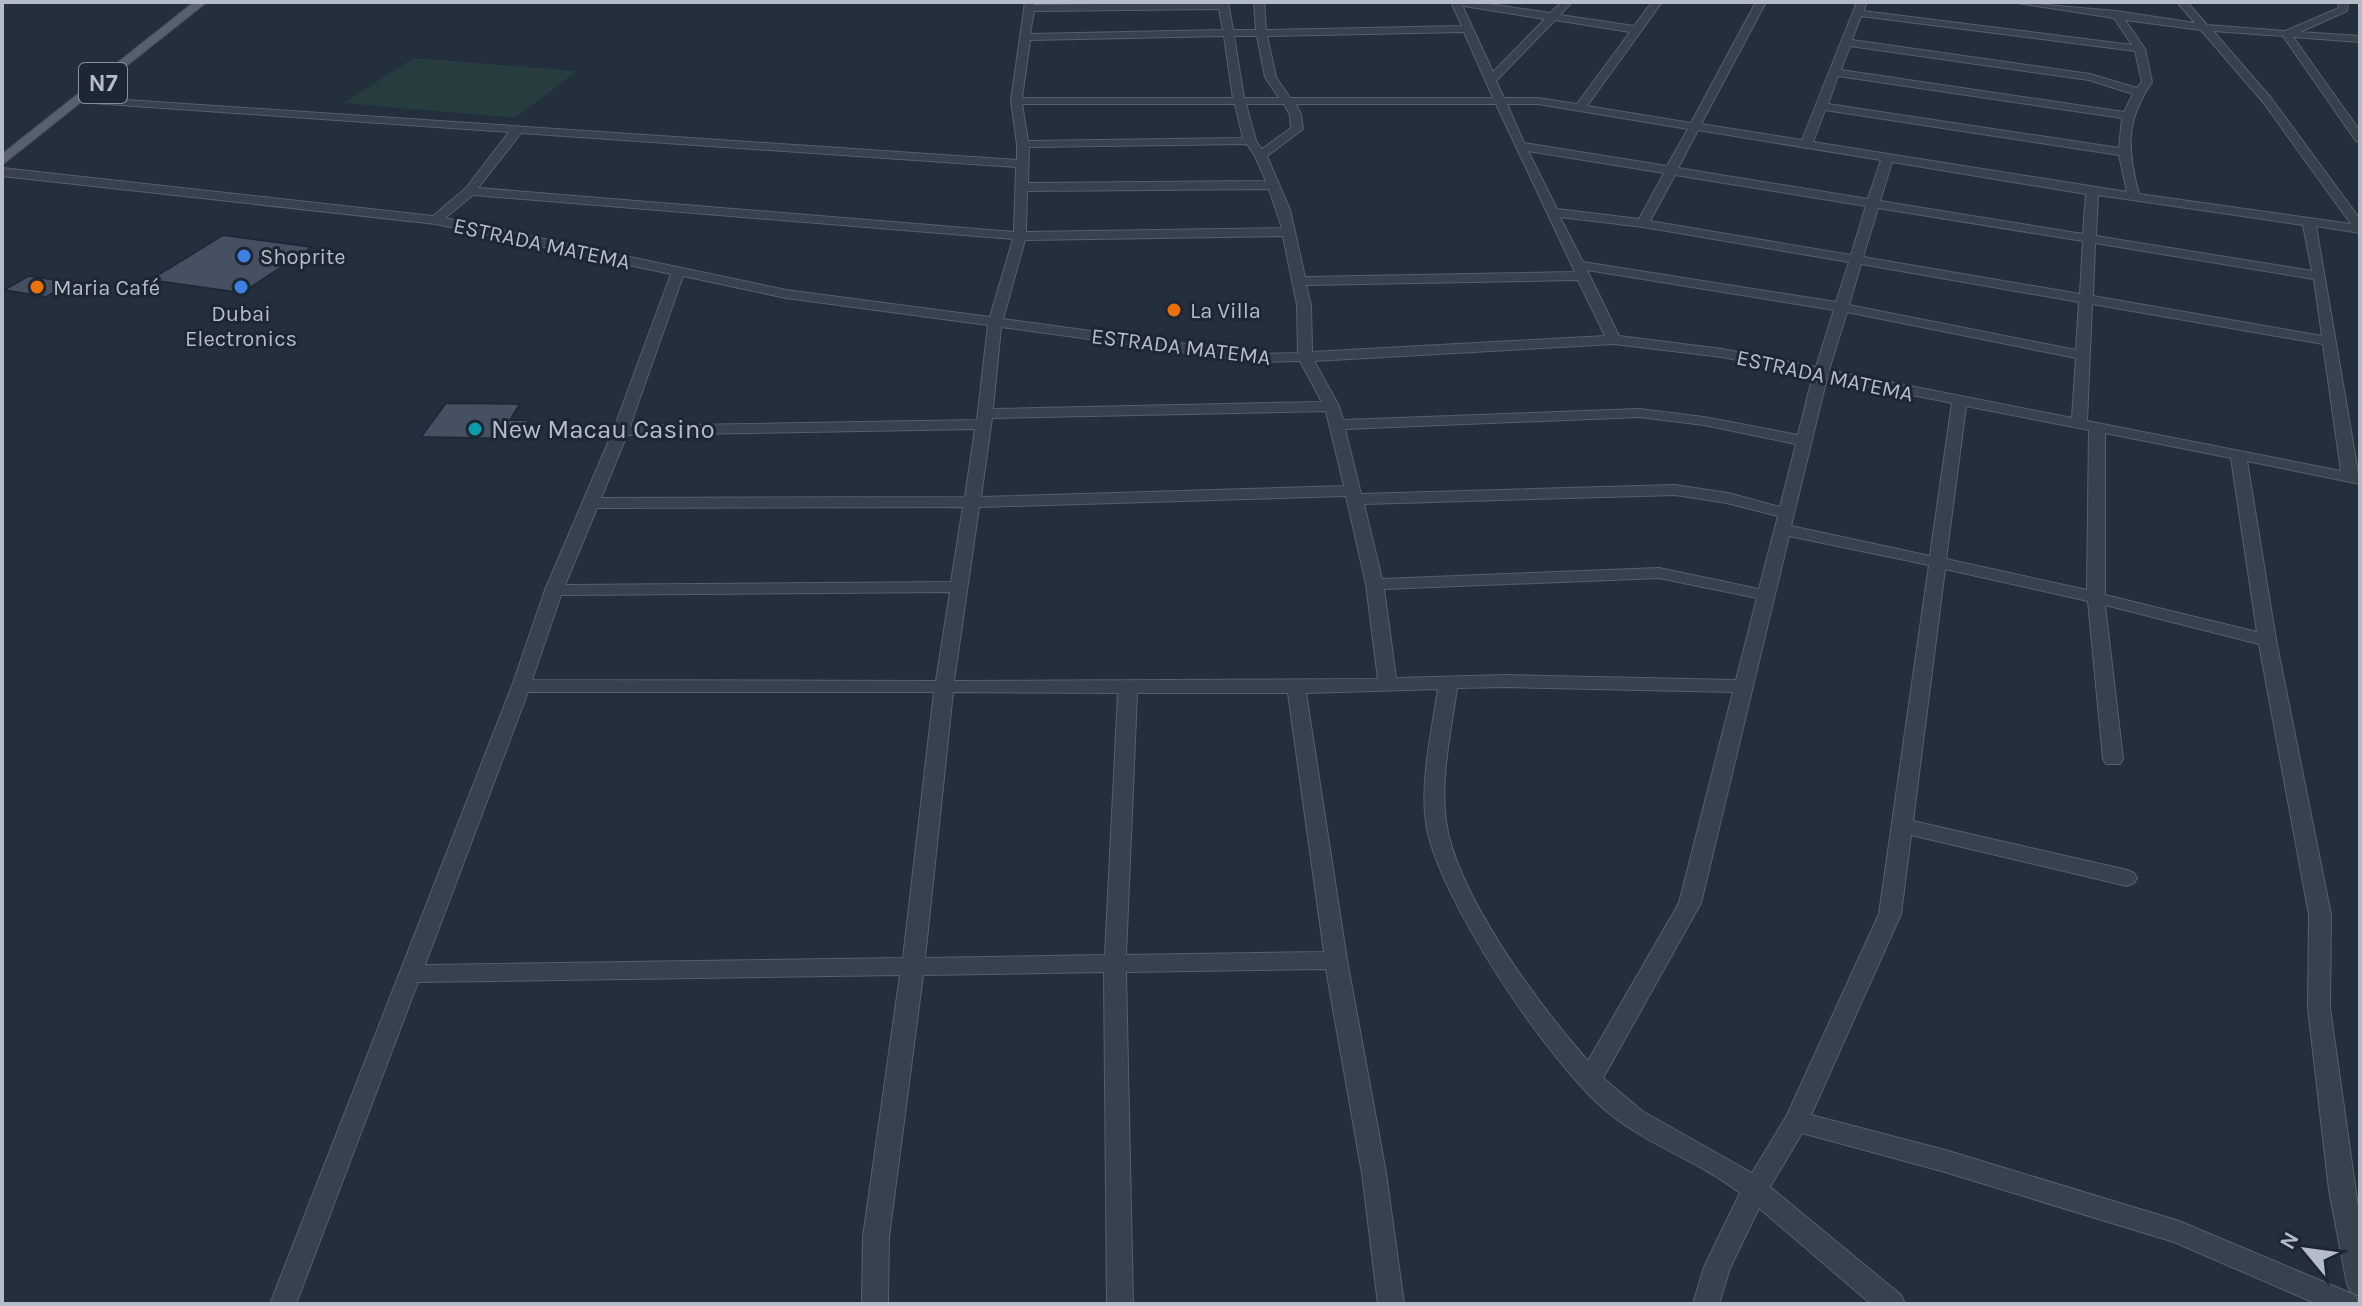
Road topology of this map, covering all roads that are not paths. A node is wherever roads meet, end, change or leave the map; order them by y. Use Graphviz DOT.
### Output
graph roads {
  1 [pos="201,2"];
  2 [pos="1259,2"];
  3 [pos="1567,2"];
  4 [pos="1657,2"];
  5 [pos="1761,2"];
  6 [pos="2016,2"];
  7 [pos="2182,2"];
  8 [pos="2343,2"];
  9 [pos="1223,4"];
  10 [pos="1461,4"];
  11 [pos="2048,4"];
  12 [pos="1030,5"];
  13 [pos="1860,7"];
  14 [pos="2116,14"];
  15 [pos="1554,17"];
  16 [pos="2160,21"];
  17 [pos="2208,28"];
  18 [pos="1468,29"];
  19 [pos="1638,30"];
  20 [pos="1262,33"];
  21 [pos="2132,33"];
  22 [pos="1227,34"];
  23 [pos="2286,34"];
  24 [pos="1024,37"];
  25 [pos="2360,39"];
  26 [pos="1846,42"];
  27 [pos="2140,49"];
  28 [pos="1834,72"];
  29 [pos="2146,73"];
  30 [pos="2090,77"];
  31 [pos="1491,80"];
  32 [pos="2138,92"];
  33 [pos="1500,99"];
  34 [pos="82,100"];
  35 [pos="1239,100"];
  36 [pos="1016,101"];
  37 [pos="1292,101"];
  38 [pos="1581,106"];
  39 [pos="1820,106"];
  40 [pos="2128,116"];
  41 [pos="1695,127"];
  42 [pos="518,129"];
  43 [pos="2360,139"];
  44 [pos="1250,141"];
  45 [pos="1023,144"];
  46 [pos="1806,145"];
  47 [pos="1520,146"];
  48 [pos="2122,152"];
  49 [pos="1261,155"];
  50 [pos="1887,158"];
  51 [pos="2,161"];
  52 [pos="1022,164"];
  53 [pos="1672,169"];
  54 [pos="2,172"];
  55 [pos="1275,185"];
  56 [pos="1021,187"];
  57 [pos="470,191"];
  58 [pos="2092,191"];
  59 [pos="2134,197"];
  60 [pos="1872,201"];
  61 [pos="1553,212"];
  62 [pos="436,220"];
  63 [pos="1643,223"];
  64 [pos="2309,223"];
  65 [pos="2360,229"];
  66 [pos="1288,232"];
  67 [pos="1020,236"];
  68 [pos="2087,236"];
  69 [pos="1855,260"];
  70 [pos="1581,270"];
  71 [pos="678,273"];
  72 [pos="2320,276"];
  73 [pos="1299,281"];
  74 [pos="2085,299"];
  75 [pos="1841,307"];
  76 [pos="995,322"];
  77 [pos="1614,340"];
  78 [pos="2328,341"];
  79 [pos="2080,355"];
  80 [pos="1305,358"];
  81 [pos="1821,374"];
  82 [pos="1959,402"];
  83 [pos="1332,406"];
  84 [pos="984,419"];
  85 [pos="1337,425"];
  86 [pos="2079,425"];
  87 [pos="2097,428"];
  88 [pos="621,431"];
  89 [pos="1803,441"];
  90 [pos="2238,455"];
  91 [pos="2355,478"];
  92 [pos="1353,495"];
  93 [pos="971,502"];
  94 [pos="591,503"];
  95 [pos="1783,521"];
  96 [pos="1938,562"];
  97 [pos="1375,584"];
  98 [pos="959,587"];
  99 [pos="554,590"];
  100 [pos="1765,595"];
  101 [pos="2096,599"];
  102 [pos="2267,640"];
  103 [pos="1448,683"];
  104 [pos="521,686"];
  105 [pos="1388,686"];
  106 [pos="1743,686"];
  107 [pos="1128,687"];
  108 [pos="1296,687"];
  109 [pos="944,688"];
  110 [pos="2113,759"];
  111 [pos="1902,826"];
  112 [pos="2127,878"];
  113 [pos="1336,960"];
  114 [pos="913,964"];
  115 [pos="1115,965"];
  116 [pos="411,974"];
  117 [pos="1590,1080"];
  118 [pos="1796,1121"];
  119 [pos="1755,1189"];
  120 [pos="2360,1284"];
  121 [pos="283,1304"];
  122 [pos="875,1304"];
  123 [pos="1120,1304"];
  124 [pos="1391,1304"];
  125 [pos="1706,1304"];
  126 [pos="1892,1304"];
  127 [pos="2346,1304"];
  1 -- 34 [label="main road, N7"];
  2 -- 20 [label="street"];
  3 -- 15 [label="street"];
  4 -- 19 [label="street"];
  5 -- 41 [label="street"];
  6 -- 11 [label="street"];
  7 -- 17 [label="street"];
  8 -- 23 [label="street"];
  9 -- 12 [label="street"];
  9 -- 22 [label="street"];
  10 -- 15 [label="street"];
  10 -- 18 [label="street"];
  11 -- 14 [label="street"];
  12 -- 24 [label="street"];
  13 -- 26 [label="street"];
  13 -- 27 [label="street"];
  14 -- 16 [label="street"];
  14 -- 21 [label="street"];
  15 -- 19 [label="street"];
  15 -- 31 [label="street"];
  16 -- 17 [label="street"];
  16 -- 21 [label="street"];
  17 -- 23 [label="street"];
  17 -- 65 [label="street"];
  18 -- 20 [label="street"];
  18 -- 31 [label="street"];
  19 -- 38 [label="street"];
  20 -- 22 [label="street"];
  20 -- 37 [label="street"];
  21 -- 27 [label="street"];
  22 -- 24 [label="street"];
  22 -- 35 [label="street"];
  23 -- 25 [label="street"];
  23 -- 43 [label="street"];
  24 -- 36 [label="street"];
  26 -- 28 [label="street"];
  26 -- 30 [label="street"];
  27 -- 29 [label="street"];
  28 -- 39 [label="street"];
  28 -- 40 [label="street"];
  29 -- 30 [label="street"];
  29 -- 32 [label="street"];
  30 -- 32 [label="street"];
  31 -- 33 [label="street"];
  32 -- 40 [label="street"];
  33 -- 37 [label="street"];
  33 -- 38 [label="street"];
  33 -- 47 [label="street"];
  34 -- 42 [label="street"];
  34 -- 51 [label="main road, N7"];
  35 -- 36 [label="street"];
  35 -- 37 [label="street"];
  35 -- 44 [label="street"];
  36 -- 45 [label="street"];
  37 -- 49 [label="street"];
  38 -- 41 [label="street"];
  39 -- 46 [label="street"];
  39 -- 48 [label="street"];
  40 -- 48 [label="street"];
  41 -- 46 [label="street"];
  41 -- 53 [label="street"];
  42 -- 52 [label="street"];
  42 -- 57 [label="street"];
  44 -- 45 [label="street"];
  44 -- 49 [label="street"];
  45 -- 52 [label="street"];
  46 -- 50 [label="street"];
  47 -- 53 [label="street"];
  47 -- 61 [label="street"];
  48 -- 59 [label="street"];
  49 -- 55 [label="street"];
  50 -- 58 [label="street"];
  50 -- 60 [label="street"];
  52 -- 56 [label="street"];
  53 -- 60 [label="street"];
  53 -- 63 [label="street"];
  54 -- 62 [label="street, ESTRADA MATEMA"];
  55 -- 56 [label="street"];
  55 -- 66 [label="street"];
  56 -- 67 [label="street"];
  57 -- 62 [label="street"];
  57 -- 67 [label="street"];
  58 -- 59 [label="street"];
  58 -- 68 [label="street"];
  59 -- 64 [label="street"];
  60 -- 68 [label="street"];
  60 -- 69 [label="street"];
  61 -- 63 [label="street"];
  61 -- 70 [label="street"];
  62 -- 71 [label="street, ESTRADA MATEMA"];
  63 -- 69 [label="street"];
  64 -- 65 [label="street"];
  64 -- 72 [label="street"];
  66 -- 67 [label="street"];
  66 -- 73 [label="street"];
  67 -- 76 [label="street"];
  68 -- 72 [label="street"];
  68 -- 74 [label="street"];
  69 -- 74 [label="street"];
  69 -- 75 [label="street"];
  70 -- 73 [label="street"];
  70 -- 75 [label="street"];
  70 -- 77 [label="street"];
  71 -- 76 [label="street, ESTRADA MATEMA"];
  71 -- 88 [label="street"];
  72 -- 78 [label="street"];
  73 -- 80 [label="street"];
  74 -- 78 [label="street"];
  74 -- 79 [label="street"];
  75 -- 79 [label="street"];
  75 -- 81 [label="street"];
  76 -- 80 [label="street, ESTRADA MATEMA"];
  76 -- 84 [label="street"];
  77 -- 80 [label="street, ESTRADA MATEMA"];
  77 -- 81 [label="street, ESTRADA MATEMA"];
  78 -- 91 [label="street"];
  79 -- 86 [label="street"];
  80 -- 83 [label="street"];
  81 -- 82 [label="street, ESTRADA MATEMA"];
  81 -- 89 [label="street"];
  82 -- 86 [label="street, ESTRADA MATEMA"];
  82 -- 96 [label="street"];
  83 -- 84 [label="street"];
  83 -- 85 [label="street"];
  84 -- 88 [label="street"];
  84 -- 93 [label="street"];
  85 -- 89 [label="street"];
  85 -- 92 [label="street"];
  86 -- 87 [label="street, ESTRADA MATEMA"];
  87 -- 90 [label="street, ESTRADA MATEMA"];
  87 -- 101 [label="street"];
  88 -- 94 [label="street"];
  89 -- 95 [label="street"];
  90 -- 91 [label="street, ESTRADA MATEMA"];
  90 -- 102 [label="street"];
  92 -- 93 [label="street"];
  92 -- 95 [label="street"];
  92 -- 97 [label="street"];
  93 -- 94 [label="street"];
  93 -- 98 [label="street"];
  94 -- 99 [label="street"];
  95 -- 96 [label="street"];
  95 -- 100 [label="street"];
  96 -- 101 [label="street"];
  96 -- 111 [label="street"];
  97 -- 100 [label="street"];
  97 -- 105 [label="street"];
  98 -- 99 [label="street"];
  98 -- 109 [label="street"];
  99 -- 104 [label="street"];
  100 -- 106 [label="street"];
  101 -- 102 [label="street"];
  101 -- 110 [label="street"];
  102 -- 120 [label="street"];
  103 -- 105 [label="street"];
  103 -- 106 [label="street"];
  103 -- 117 [label="street"];
  104 -- 109 [label="street"];
  104 -- 116 [label="street"];
  105 -- 108 [label="street"];
  106 -- 117 [label="street"];
  107 -- 108 [label="street"];
  107 -- 109 [label="street"];
  107 -- 115 [label="street"];
  108 -- 113 [label="street"];
  109 -- 114 [label="street"];
  111 -- 112 [label="street"];
  111 -- 118 [label="street"];
  113 -- 115 [label="street"];
  113 -- 124 [label="street"];
  114 -- 115 [label="street"];
  114 -- 116 [label="street"];
  114 -- 122 [label="street"];
  115 -- 123 [label="street"];
  116 -- 121 [label="street"];
  117 -- 119 [label="street"];
  118 -- 119 [label="street"];
  118 -- 127 [label="street"];
  119 -- 125 [label="street"];
  119 -- 126 [label="street"];
}
